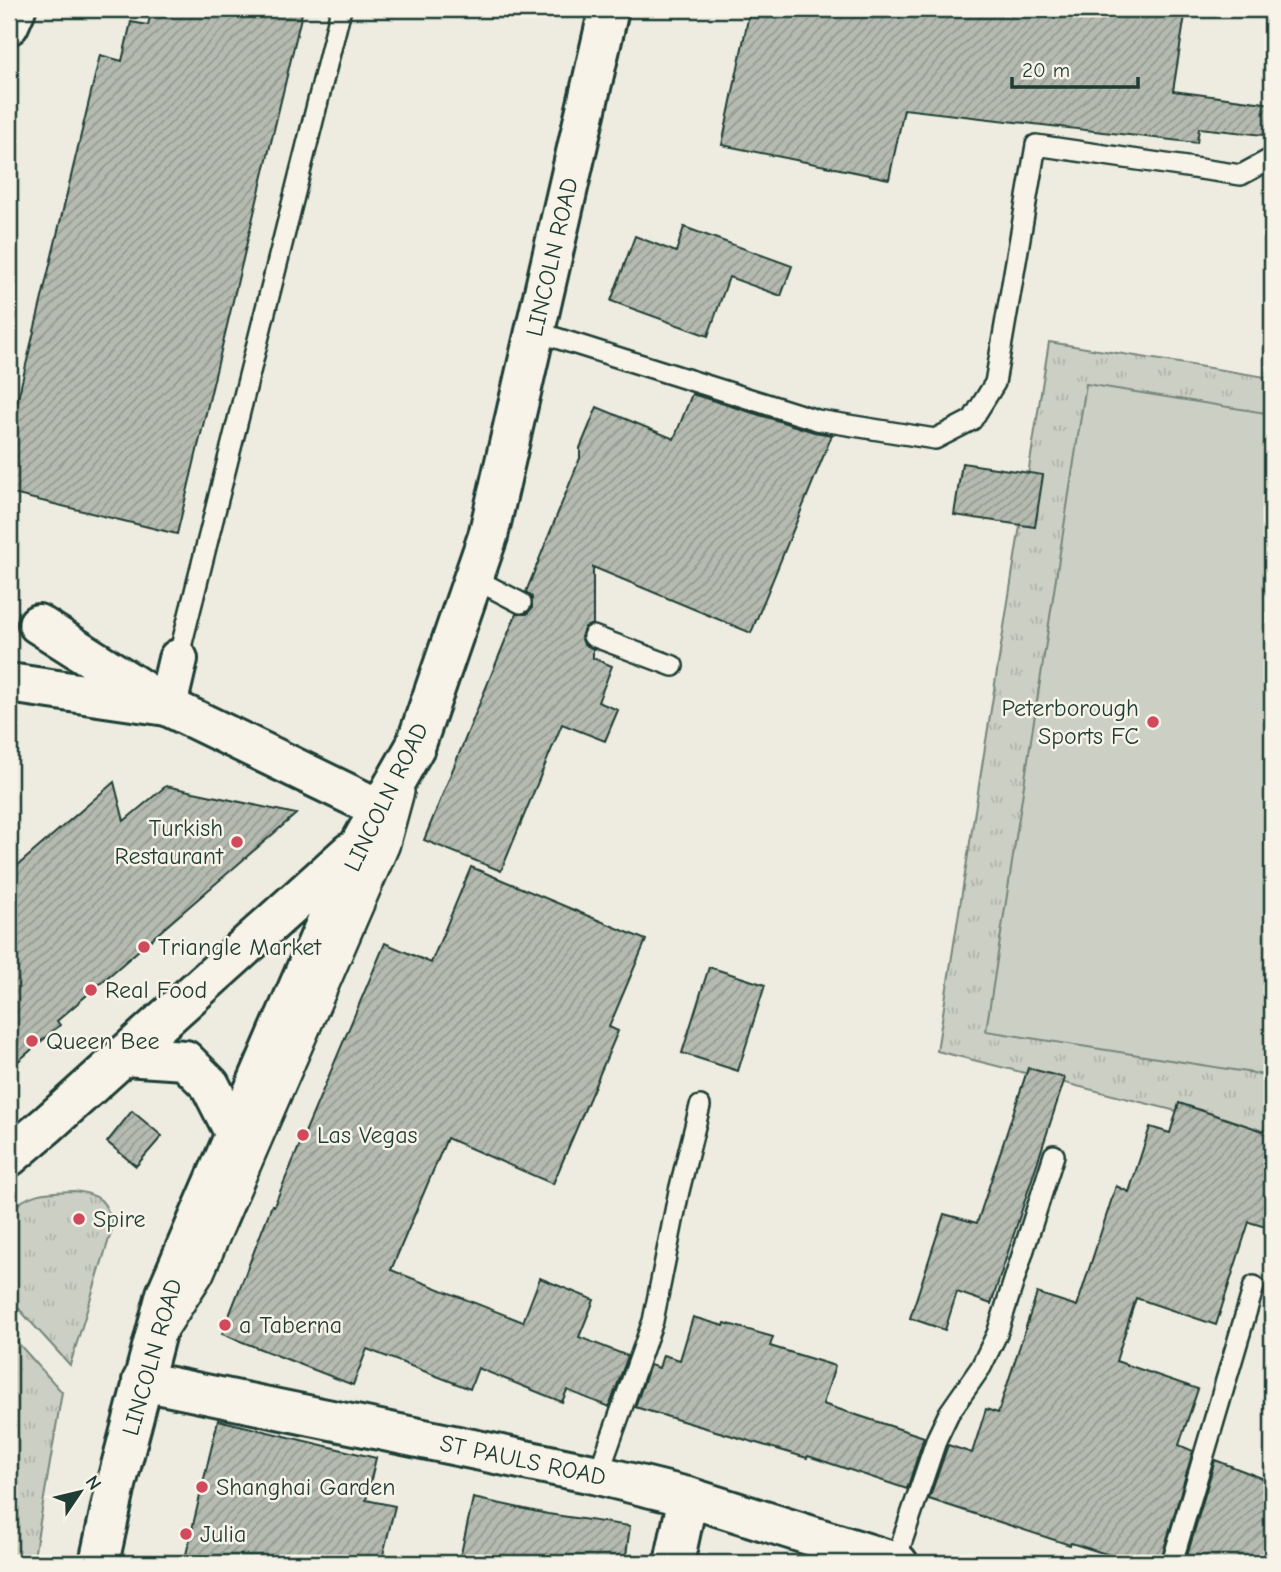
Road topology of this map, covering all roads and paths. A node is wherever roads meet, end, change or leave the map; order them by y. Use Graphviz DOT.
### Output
graph roads {
  1 [pos="16,9"];
  2 [pos="341,9"];
  3 [pos="609,9"];
  4 [pos="9,25"];
  5 [pos="1272,158"];
  6 [pos="534,331"];
  7 [pos="473,578"];
  8 [pos="521,603"];
  9 [pos="38,624"];
  10 [pos="593,636"];
  11 [pos="178,659"];
  12 [pos="673,666"];
  13 [pos="9,683"];
  14 [pos="167,706"];
  15 [pos="415,747"];
  16 [pos="380,809"];
  17 [pos="360,844"];
  18 [pos="124,1056"];
  19 [pos="699,1106"];
  20 [pos="235,1133"];
  21 [pos="1054,1155"];
  22 [pos="9,1157"];
  23 [pos="1254,1286"];
  24 [pos="146,1370"];
  25 [pos="598,1475"];
  26 [pos="688,1497"];
  27 [pos="99,1563"];
  28 [pos="674,1563"];
  29 [pos="896,1563"];
  30 [pos="1172,1563"];
  1 -- 4 [label="street"];
  2 -- 11 [label="lane"];
  3 -- 6 [label="street, LINCOLN ROAD"];
  5 -- 6 [label="lane"];
  6 -- 7 [label="street, LINCOLN ROAD"];
  7 -- 8 [label="lane"];
  7 -- 15 [label="street, LINCOLN ROAD"];
  9 -- 14 [label="street"];
  10 -- 12 [label="lane"];
  11 -- 14 [label="street"];
  13 -- 14 [label="street"];
  14 -- 16 [label="street"];
  15 -- 16 [label="street, LINCOLN ROAD"];
  15 -- 24 [label="lane"];
  16 -- 17 [label="street, LINCOLN ROAD"];
  17 -- 18 [label="street"];
  17 -- 20 [label="street, LINCOLN ROAD"];
  18 -- 20 [label="street"];
  18 -- 22 [label="street"];
  19 -- 25 [label="lane"];
  20 -- 24 [label="street, LINCOLN ROAD"];
  21 -- 29 [label="lane"];
  23 -- 30 [label="lane"];
  24 -- 25 [label="street, ST PAULS ROAD"];
  24 -- 27 [label="street, LINCOLN ROAD"];
  25 -- 26 [label="street, ST PAULS ROAD"];
  26 -- 28 [label="street"];
  26 -- 29 [label="street, ST PAULS ROAD"];
}
